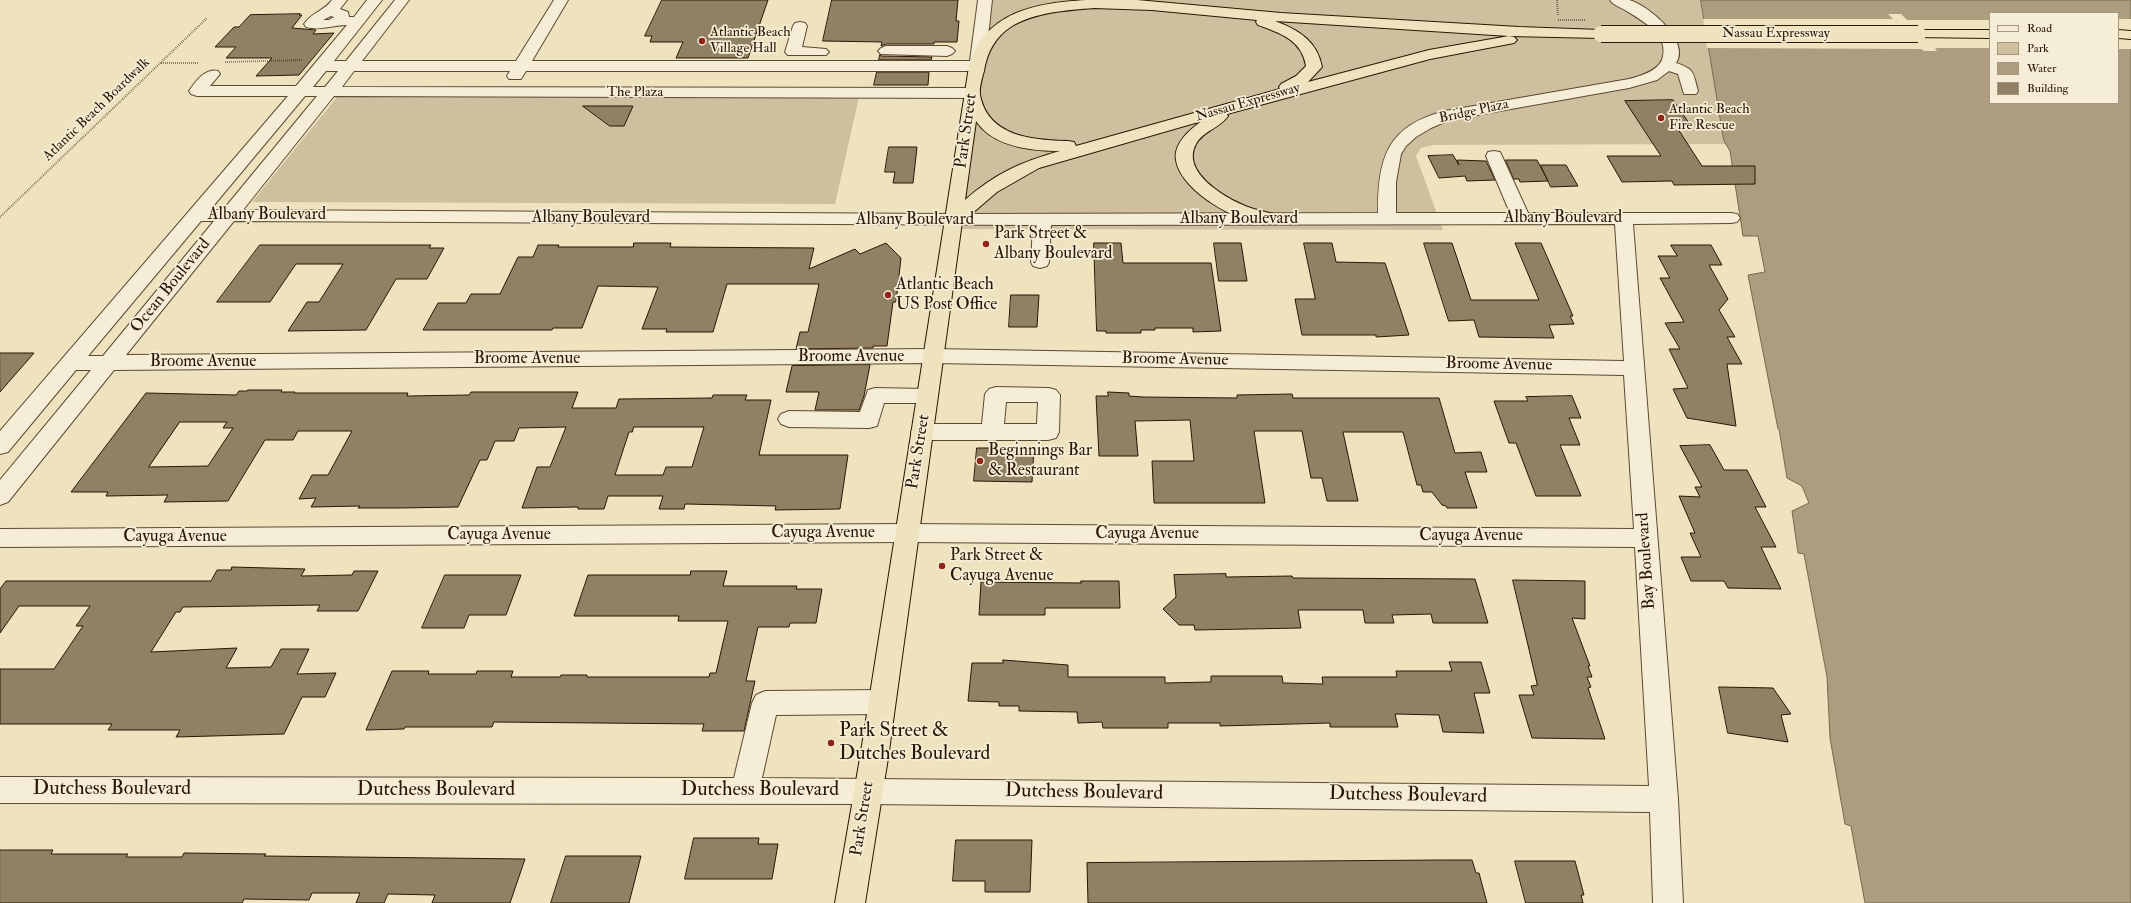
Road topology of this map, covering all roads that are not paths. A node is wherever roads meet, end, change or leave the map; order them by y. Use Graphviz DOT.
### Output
graph roads {
  1 [pos="375,0"];
  2 [pos="402,0"];
  3 [pos="561,0"];
  4 [pos="985,0"];
  5 [pos="1617,0"];
  6 [pos="1111,1"];
  7 [pos="336,11"];
  8 [pos="1223,13"];
  9 [pos="358,22"];
  10 [pos="800,26"];
  11 [pos="1562,34"];
  12 [pos="1989,34"];
  13 [pos="2119,34"];
  14 [pos="2131,34"];
  15 [pos="919,51"];
  16 [pos="947,51"];
  17 [pos="845,59"];
  18 [pos="324,63"];
  19 [pos="977,65"];
  20 [pos="1667,65"];
  21 [pos="350,66"];
  22 [pos="521,66"];
  23 [pos="917,66"];
  24 [pos="217,68"];
  25 [pos="1690,91"];
  26 [pos="299,92"];
  27 [pos="329,92"];
  28 [pos="505,93"];
  29 [pos="972,93"];
  30 [pos="1271,96"];
  31 [pos="1236,107"];
  32 [pos="1121,138"];
  33 [pos="1494,156"];
  34 [pos="196,215"];
  35 [pos="229,215"];
  36 [pos="1521,218"];
  37 [pos="1624,218"];
  38 [pos="1731,218"];
  39 [pos="1272,219"];
  40 [pos="1386,219"];
  41 [pos="954,220"];
  42 [pos="1042,220"];
  43 [pos="1040,262"];
  44 [pos="933,356"];
  45 [pos="70,363"];
  46 [pos="109,363"];
  47 [pos="1633,368"];
  48 [pos="927,396"];
  49 [pos="789,419"];
  50 [pos="922,432"];
  51 [pos="992,432"];
  52 [pos="0,446"];
  53 [pos="0,496"];
  54 [pos="907,533"];
  55 [pos="0,538"];
  56 [pos="1646,538"];
  57 [pos="881,702"];
  58 [pos="0,790"];
  59 [pos="745,791"];
  60 [pos="867,791"];
  61 [pos="1664,799"];
  62 [pos="850,903"];
  63 [pos="1668,903"];
  1 -- 9 [label="street, Ocean Boulevard"];
  2 -- 21 [label="street, Ocean Boulevard"];
  3 -- 22 [label="street"];
  4 -- 19 [label="street, Park Street"];
  5 -- 20 [label="street"];
  6 -- 8 [label="highway, Nassau Expressway"];
  6 -- 19 [label="highway, Nassau Expressway"];
  7 -- 9 [label="street"];
  8 -- 11 [label="highway, Nassau Expressway"];
  8 -- 30 [label="highway"];
  9 -- 18 [label="street, Ocean Boulevard"];
  10 -- 17 [label="street"];
  11 -- 12 [label="highway, Nassau Expressway, bridge"];
  11 -- 30 [label="highway, Nassau Expressway"];
  13 -- 14 [label="highway"];
  15 -- 16 [label="street"];
  15 -- 17 [label="street"];
  15 -- 23 [label="street"];
  17 -- 22 [label="street, The Plaza"];
  17 -- 23 [label="street, The Plaza"];
  18 -- 21 [label="street, The Plaza"];
  18 -- 26 [label="street, Ocean Boulevard"];
  19 -- 23 [label="street, The Plaza"];
  19 -- 29 [label="highway, Park Street"];
  20 -- 25 [label="street"];
  20 -- 40 [label="street, Bridge Plaza"];
  21 -- 22 [label="street, The Plaza"];
  21 -- 27 [label="street, Ocean Boulevard"];
  22 -- 28 [label="street"];
  24 -- 26 [label="street, The Plaza"];
  26 -- 27 [label="street, The Plaza"];
  26 -- 34 [label="street, Ocean Boulevard"];
  27 -- 28 [label="street, The Plaza"];
  27 -- 35 [label="street, Ocean Boulevard"];
  28 -- 29 [label="street, The Plaza"];
  29 -- 32 [label="highway"];
  29 -- 41 [label="highway, Park Street"];
  30 -- 31 [label="highway, Nassau Expressway"];
  31 -- 32 [label="highway, Nassau Expressway"];
  31 -- 39 [label="highway"];
  32 -- 41 [label="highway, Nassau Expressway"];
  33 -- 36 [label="street"];
  34 -- 35 [label="street, Albany Boulevard"];
  34 -- 45 [label="street, Ocean Boulevard"];
  35 -- 41 [label="street, Albany Boulevard"];
  35 -- 46 [label="street, Ocean Boulevard"];
  36 -- 37 [label="street, Albany Boulevard"];
  36 -- 40 [label="street, Albany Boulevard"];
  37 -- 38 [label="street, Albany Boulevard"];
  37 -- 47 [label="street, Bay Boulevard"];
  39 -- 40 [label="street, Albany Boulevard"];
  39 -- 42 [label="street, Albany Boulevard"];
  41 -- 42 [label="street, Albany Boulevard"];
  41 -- 44 [label="highway, Park Street"];
  42 -- 43 [label="street"];
  44 -- 46 [label="street, Broome Avenue"];
  44 -- 47 [label="street, Broome Avenue"];
  44 -- 48 [label="highway, Park Street"];
  45 -- 46 [label="street, Broome Avenue"];
  45 -- 52 [label="street, Ocean Boulevard"];
  46 -- 53 [label="street, Ocean Boulevard"];
  47 -- 56 [label="street, Bay Boulevard"];
  48 -- 49 [label="street"];
  48 -- 50 [label="highway, Park Street"];
  50 -- 51 [label="street"];
  50 -- 54 [label="highway, Park Street"];
  54 -- 55 [label="street, Cayuga Avenue"];
  54 -- 56 [label="street, Cayuga Avenue"];
  54 -- 57 [label="highway, Park Street"];
  56 -- 61 [label="street, Bay Boulevard"];
  57 -- 59 [label="street"];
  57 -- 60 [label="highway, Park Street"];
  58 -- 59 [label="street, Dutchess Boulevard"];
  59 -- 60 [label="street, Dutchess Boulevard"];
  60 -- 61 [label="street, Dutchess Boulevard"];
  60 -- 62 [label="highway, Park Street"];
  61 -- 63 [label="street, Bay Boulevard"];
}
